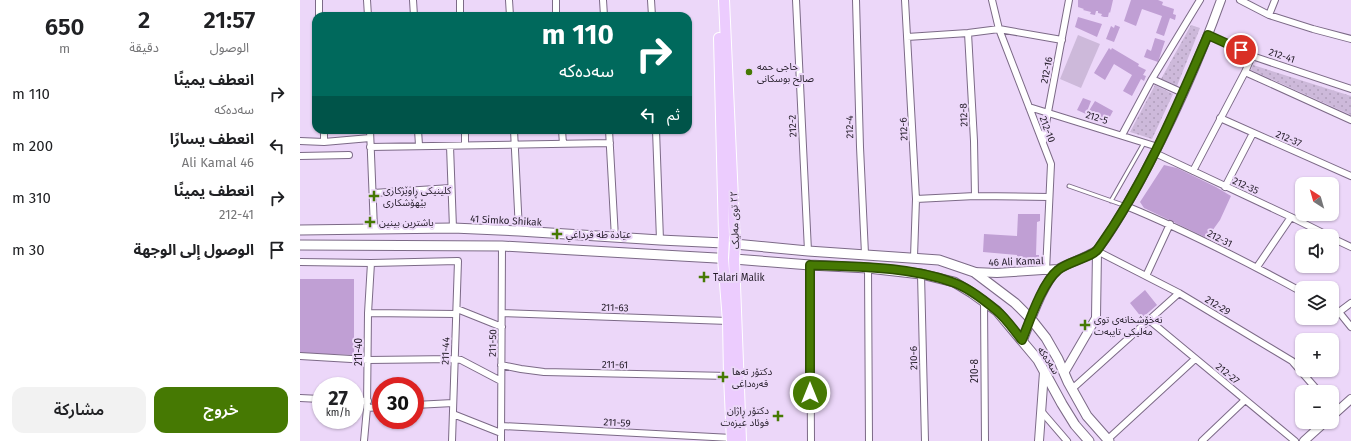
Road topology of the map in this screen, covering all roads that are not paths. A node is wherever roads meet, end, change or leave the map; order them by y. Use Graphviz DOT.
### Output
graph roads {
  1 [pos="319,0"];
  2 [pos="367,0"];
  3 [pos="413,0"];
  4 [pos="460,0"];
  5 [pos="509,0"];
  6 [pos="556,0"];
  7 [pos="603,0"];
  8 [pos="651,0"];
  9 [pos="718,0"];
  10 [pos="724,0"];
  11 [pos="796,0"];
  12 [pos="856,0"];
  13 [pos="905,0"];
  14 [pos="992,0"];
  15 [pos="1069,0"];
  16 [pos="1200,0"];
  17 [pos="1221,0"];
  18 [pos="1240,0"];
  19 [pos="1275,0"];
  20 [pos="319,12"];
  21 [pos="368,12"];
  22 [pos="414,12"];
  23 [pos="460,12"];
  24 [pos="510,12"];
  25 [pos="556,12"];
  26 [pos="604,12"];
  27 [pos="652,12"];
  28 [pos="1270,15"];
  29 [pos="1000,28"];
  30 [pos="968,32"];
  31 [pos="1208,35"];
  32 [pos="907,37"];
  33 [pos="1351,39"];
  34 [pos="1062,40"];
  35 [pos="1252,56"];
  36 [pos="1245,72"];
  37 [pos="1152,80"];
  38 [pos="1351,89"];
  39 [pos="1183,93"];
  40 [pos="1029,107"];
  41 [pos="1048,112"];
  42 [pos="1220,118"];
  43 [pos="1351,120"];
  44 [pos="1253,133"];
  45 [pos="324,134"];
  46 [pos="370,134"];
  47 [pos="418,134"];
  48 [pos="465,134"];
  49 [pos="514,134"];
  50 [pos="562,134"];
  51 [pos="609,134"];
  52 [pos="656,134"];
  53 [pos="1122,135"];
  54 [pos="370,138"];
  55 [pos="300,141"];
  56 [pos="324,142"];
  57 [pos="610,143"];
  58 [pos="1144,143"];
  59 [pos="515,144"];
  60 [pos="563,144"];
  61 [pos="1043,144"];
  62 [pos="466,145"];
  63 [pos="419,146"];
  64 [pos="450,146"];
  65 [pos="370,147"];
  66 [pos="1157,150"];
  67 [pos="350,155"];
  68 [pos="300,156"];
  69 [pos="1192,171"];
  70 [pos="1351,176"];
  71 [pos="1069,186"];
  72 [pos="1225,187"];
  73 [pos="451,188"];
  74 [pos="373,192"];
  75 [pos="975,196"];
  76 [pos="1049,197"];
  77 [pos="916,199"];
  78 [pos="1111,201"];
  79 [pos="1126,206"];
  80 [pos="1291,217"];
  81 [pos="1170,224"];
  82 [pos="409,228"];
  83 [pos="453,228"];
  84 [pos="374,229"];
  85 [pos="1315,229"];
  86 [pos="300,230"];
  87 [pos="519,231"];
  88 [pos="615,238"];
  89 [pos="660,240"];
  90 [pos="1339,241"];
  91 [pos="724,243"];
  92 [pos="735,244"];
  93 [pos="300,245"];
  94 [pos="408,245"];
  95 [pos="502,246"];
  96 [pos="1351,247"];
  97 [pos="808,251"];
  98 [pos="1097,251"];
  99 [pos="865,254"];
  100 [pos="914,257"];
  101 [pos="723,258"];
  102 [pos="734,259"];
  103 [pos="300,262"];
  104 [pos="371,263"];
  105 [pos="810,265"];
  106 [pos="1257,267"];
  107 [pos="868,268"];
  108 [pos="1058,269"];
  109 [pos="1046,271"];
  110 [pos="974,272"];
  111 [pos="922,274"];
  112 [pos="1146,276"];
  113 [pos="1295,288"];
  114 [pos="1179,294"];
  115 [pos="984,301"];
  116 [pos="1351,303"];
  117 [pos="457,311"];
  118 [pos="1339,311"];
  119 [pos="368,313"];
  120 [pos="502,313"];
  121 [pos="1339,313"];
  122 [pos="1031,319"];
  123 [pos="1149,320"];
  124 [pos="728,321"];
  125 [pos="502,327"];
  126 [pos="1351,327"];
  127 [pos="1022,340"];
  128 [pos="300,356"];
  129 [pos="455,359"];
  130 [pos="1195,359"];
  131 [pos="368,360"];
  132 [pos="502,365"];
  133 [pos="1044,372"];
  134 [pos="1064,373"];
  135 [pos="729,376"];
  136 [pos="501,381"];
  137 [pos="1313,385"];
  138 [pos="1072,389"];
  139 [pos="300,398"];
  140 [pos="312,399"];
  141 [pos="1351,399"];
  142 [pos="1245,400"];
  143 [pos="453,403"];
  144 [pos="364,404"];
  145 [pos="368,405"];
  146 [pos="424,405"];
  147 [pos="372,406"];
  148 [pos="1339,408"];
  149 [pos="1042,412"];
  150 [pos="453,414"];
  151 [pos="501,426"];
  152 [pos="1317,429"];
  153 [pos="501,433"];
  154 [pos="735,440"];
  155 [pos="1108,440"];
  156 [pos="364,441"];
  157 [pos="452,441"];
  158 [pos="501,441"];
  159 [pos="811,441"];
  160 [pos="869,441"];
  161 [pos="925,441"];
  162 [pos="985,441"];
  163 [pos="1039,441"];
  164 [pos="1066,441"];
  165 [pos="1089,441"];
  166 [pos="1202,441"];
  167 [pos="1295,441"];
  168 [pos="1304,441"];
  1 -- 20 [label="street"];
  2 -- 21 [label="street"];
  3 -- 22 [label="street"];
  4 -- 23 [label="street"];
  5 -- 24 [label="street"];
  6 -- 25 [label="street"];
  7 -- 26 [label="street"];
  8 -- 27 [label="street"];
  9 -- 91 [label="main road, ٢٢ توی مەلیک"];
  10 -- 92 [label="main road, ٢٢ توی مەلیک"];
  11 -- 97 [label="street, 212-2"];
  12 -- 99 [label="street, 212-4"];
  13 -- 32 [label="street, 212-6"];
  14 -- 29 [label="street, 212-10"];
  15 -- 34 [label="street, 212-16"];
  16 -- 37 [label="street"];
  17 -- 31 [label="street"];
  18 -- 28 [label="street"];
  19 -- 28 [label="street"];
  28 -- 33 [label="street"];
  29 -- 30 [label="street"];
  29 -- 34 [label="street"];
  29 -- 40 [label="street, 212-10"];
  30 -- 32 [label="street"];
  30 -- 75 [label="street, 212-8"];
  31 -- 35 [label="street, 212-41"];
  31 -- 39 [label="street"];
  32 -- 77 [label="street, 212-6"];
  34 -- 41 [label="street, 212-16"];
  35 -- 36 [label="street"];
  35 -- 38 [label="street, 212-41"];
  36 -- 42 [label="street"];
  36 -- 43 [label="street"];
  37 -- 39 [label="street"];
  37 -- 53 [label="street"];
  39 -- 66 [label="street"];
  40 -- 41 [label="street, 212-5"];
  40 -- 61 [label="street, 212-10"];
  41 -- 53 [label="street, 212-5"];
  41 -- 61 [label="street, 212-16"];
  42 -- 44 [label="street, 212-37"];
  42 -- 69 [label="street"];
  44 -- 70 [label="street, 212-37"];
  44 -- 72 [label="street"];
  45 -- 56 [label="street"];
  46 -- 54 [label="street"];
  47 -- 63 [label="street"];
  48 -- 62 [label="street"];
  49 -- 59 [label="street"];
  50 -- 60 [label="street"];
  51 -- 57 [label="street"];
  52 -- 89 [label="street"];
  53 -- 58 [label="street, 212-5"];
  54 -- 56 [label="street"];
  54 -- 65 [label="street"];
  55 -- 56 [label="street"];
  57 -- 60 [label="street"];
  57 -- 88 [label="street"];
  58 -- 66 [label="street, 212-5"];
  58 -- 78 [label="lane"];
  59 -- 60 [label="street"];
  59 -- 62 [label="street"];
  59 -- 87 [label="street"];
  61 -- 76 [label="street, 212-10"];
  62 -- 64 [label="street"];
  63 -- 64 [label="street"];
  63 -- 65 [label="street"];
  64 -- 73 [label="street"];
  65 -- 74 [label="street"];
  66 -- 69 [label="street, 212-35"];
  66 -- 79 [label="street"];
  67 -- 68 [label="street"];
  69 -- 72 [label="street, 212-35"];
  71 -- 78 [label="lane"];
  72 -- 80 [label="street, 212-35"];
  73 -- 74 [label="street"];
  73 -- 83 [label="street"];
  74 -- 84 [label="street"];
  75 -- 76 [label="street"];
  75 -- 77 [label="street"];
  76 -- 109 [label="street, 212-10"];
  77 -- 100 [label="street, 212-6"];
  78 -- 79 [label="lane"];
  79 -- 81 [label="street, 212-31"];
  79 -- 98 [label="street"];
  80 -- 85 [label="street, 212-35"];
  80 -- 106 [label="street"];
  81 -- 106 [label="street, 212-31"];
  81 -- 112 [label="street"];
  82 -- 83 [label="main road, 41 Simko Shikak"];
  82 -- 84 [label="main road, 41 Simko Shikak"];
  82 -- 94 [label="main road"];
  83 -- 87 [label="main road, 41 Simko Shikak"];
  84 -- 86 [label="main road, 41 Simko Shikak"];
  87 -- 88 [label="main road, 41 Simko Shikak"];
  88 -- 89 [label="main road, 41 Simko Shikak"];
  89 -- 91 [label="main road, 41 Simko Shikak"];
  90 -- 96 [label="street"];
  91 -- 92 [label="main road, 41 Simko Shikak"];
  91 -- 101 [label="main road, ٢٢ توی مەلیک"];
  92 -- 97 [label="main road, 41 Simko Shikak"];
  92 -- 102 [label="main road, ٢٢ توی مەلیک"];
  93 -- 94 [label="main road"];
  94 -- 95 [label="main road"];
  95 -- 101 [label="main road"];
  95 -- 120 [label="street, 211-50"];
  97 -- 99 [label="main road, 41 Simko Shikak"];
  98 -- 108 [label="street, 46 Ali Kamal"];
  98 -- 112 [label="street, 212-29"];
  98 -- 134 [label="street"];
  99 -- 100 [label="main road, 41 Simko Shikak"];
  100 -- 110 [label="main road, سەدەکە"];
  101 -- 102 [label="main road, سەدەکە"];
  101 -- 124 [label="main road, ٢٢ توی مەلیک"];
  102 -- 105 [label="main road, سەدەکە"];
  102 -- 154 [label="main road, ٢٢ توی مەلیک"];
  103 -- 104 [label="street"];
  104 -- 117 [label="street, 211-44"];
  104 -- 119 [label="street, 211-40"];
  105 -- 107 [label="main road, سەدەکە"];
  105 -- 159 [label="street"];
  106 -- 113 [label="street, 212-31"];
  107 -- 111 [label="main road, سەدەکە"];
  107 -- 160 [label="street"];
  108 -- 109 [label="street, 46 Ali Kamal"];
  108 -- 122 [label="street, 46 Ali Kamal"];
  109 -- 110 [label="street, 46 Ali Kamal"];
  110 -- 122 [label="main road, سەدەکە"];
  111 -- 115 [label="main road, سەدەکە"];
  111 -- 161 [label="street, 210-6"];
  112 -- 114 [label="street, 212-29"];
  114 -- 123 [label="street"];
  114 -- 137 [label="street, 212-29"];
  115 -- 127 [label="main road, سەدەکە"];
  115 -- 162 [label="street, 210-8"];
  116 -- 118 [label="street"];
  117 -- 119 [label="street"];
  117 -- 125 [label="street"];
  117 -- 129 [label="street, 211-44"];
  119 -- 131 [label="street, 211-40"];
  120 -- 124 [label="street, 211-63"];
  120 -- 125 [label="street, 211-50"];
  121 -- 126 [label="street"];
  122 -- 127 [label="street, 46 Ali Kamal"];
  122 -- 134 [label="main road, سەدەکە"];
  123 -- 130 [label="street, 212-27"];
  123 -- 138 [label="street"];
  124 -- 135 [label="main road, ٢٢ توی مەلیک"];
  125 -- 132 [label="street, 211-50"];
  127 -- 133 [label="main road, سەدەکە"];
  128 -- 131 [label="street"];
  129 -- 131 [label="street"];
  129 -- 136 [label="street"];
  129 -- 143 [label="street, 211-44"];
  130 -- 142 [label="street, 212-27"];
  130 -- 155 [label="street"];
  131 -- 145 [label="street, 211-40"];
  132 -- 135 [label="street, 211-61"];
  132 -- 136 [label="street, 211-50"];
  133 -- 149 [label="street"];
  133 -- 165 [label="main road, سەدەکە"];
  134 -- 138 [label="main road, سەدەکە"];
  135 -- 154 [label="main road, ٢٢ توی مەلیک"];
  136 -- 151 [label="street, 211-50"];
  138 -- 155 [label="main road, سەدەکە"];
  139 -- 140 [label="street"];
  141 -- 148 [label="street"];
  142 -- 166 [label="street"];
  142 -- 167 [label="street, 212-27"];
  143 -- 146 [label="street"];
  143 -- 150 [label="street, 211-44"];
  144 -- 145 [label="street"];
  145 -- 147 [label="street"];
  145 -- 156 [label="street, 211-40"];
  149 -- 163 [label="street"];
  149 -- 164 [label="street"];
  150 -- 153 [label="street"];
  150 -- 157 [label="street, 211-44"];
  151 -- 153 [label="street, 211-50"];
  151 -- 154 [label="street, 211-59"];
  152 -- 168 [label="street"];
  153 -- 158 [label="street, 211-50"];
}
